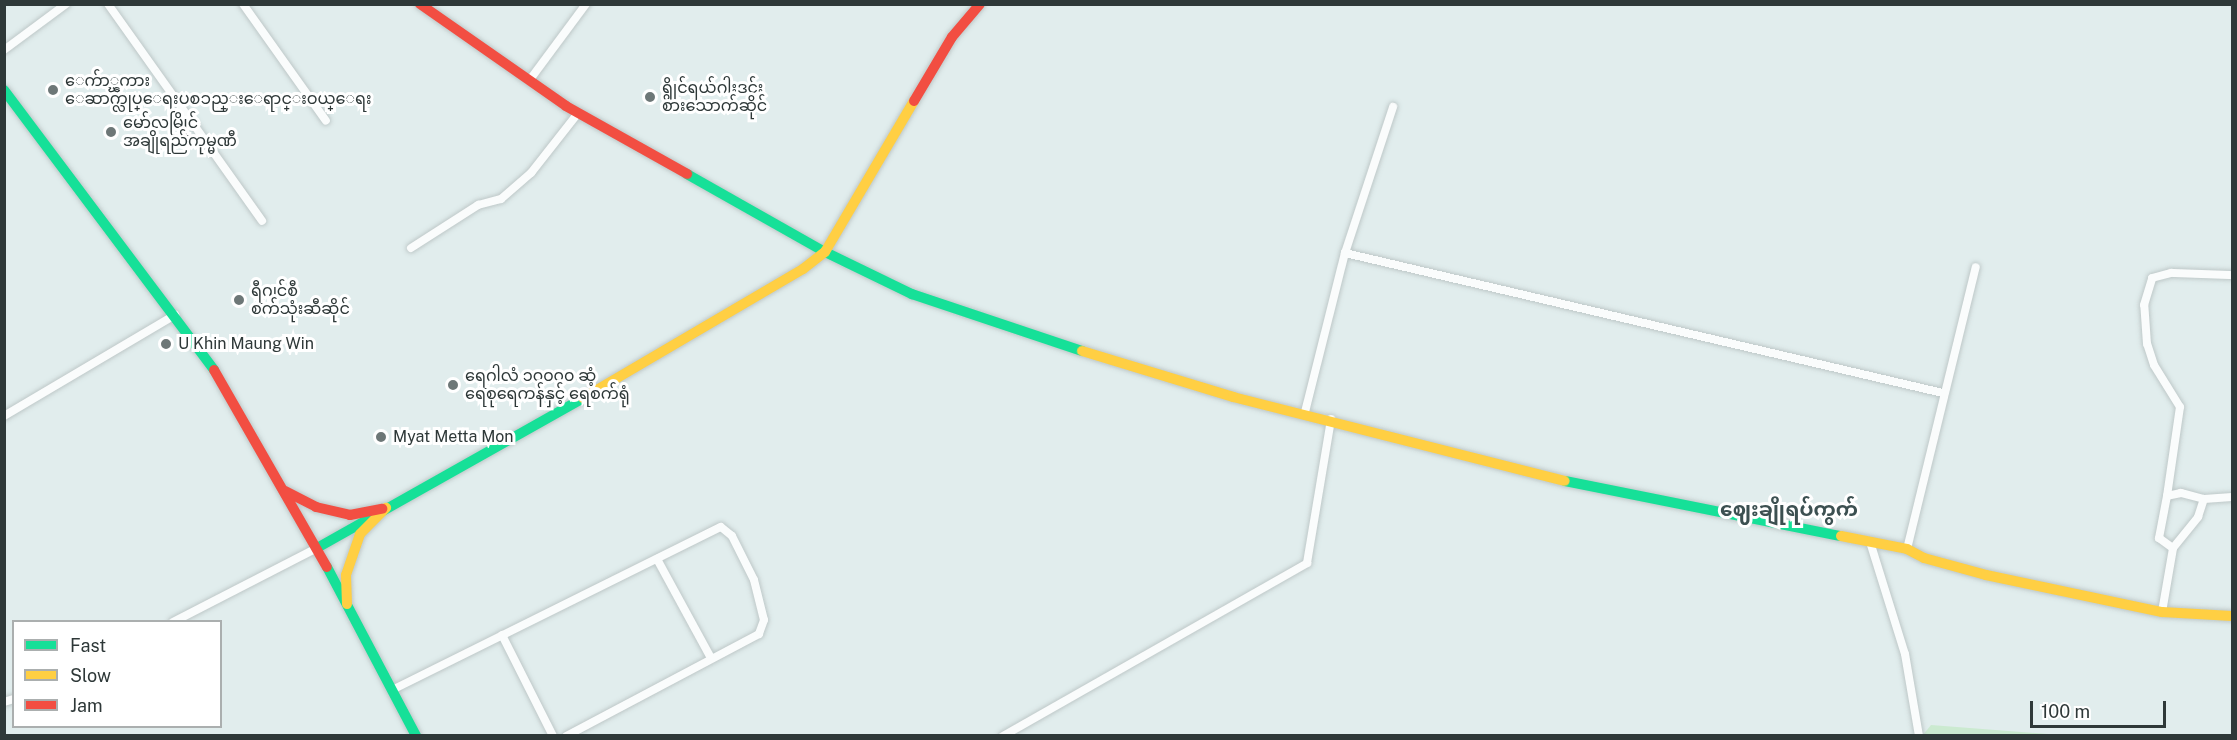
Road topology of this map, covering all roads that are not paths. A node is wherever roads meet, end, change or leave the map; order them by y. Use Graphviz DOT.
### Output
graph roads {
  1 [pos="66,4"];
  2 [pos="108,4"];
  3 [pos="243,4"];
  4 [pos="420,4"];
  5 [pos="585,4"];
  6 [pos="980,4"];
  7 [pos="4,50"];
  8 [pos="529,81"];
  9 [pos="4,90"];
  10 [pos="1394,107"];
  11 [pos="578,113"];
  12 [pos="326,121"];
  13 [pos="262,221"];
  14 [pos="411,248"];
  15 [pos="825,252"];
  16 [pos="1345,253"];
  17 [pos="1976,267"];
  18 [pos="2232,275"];
  19 [pos="175,315"];
  20 [pos="1943,393"];
  21 [pos="1305,412"];
  22 [pos="4,416"];
  23 [pos="1331,419"];
  24 [pos="285,491"];
  25 [pos="2167,495"];
  26 [pos="2232,497"];
  27 [pos="2204,499"];
  28 [pos="386,508"];
  29 [pos="1871,545"];
  30 [pos="317,548"];
  31 [pos="2173,548"];
  32 [pos="1907,549"];
  33 [pos="657,558"];
  34 [pos="346,605"];
  35 [pos="2162,612"];
  36 [pos="2232,616"];
  37 [pos="175,620"];
  38 [pos="502,635"];
  39 [pos="711,658"];
  40 [pos="392,690"];
  41 [pos="416,735"];
  42 [pos="553,735"];
  43 [pos="566,735"];
  44 [pos="1003,735"];
  45 [pos="1919,735"];
  1 -- 7 [label="street"];
  2 -- 13 [label="street"];
  3 -- 12 [label="street"];
  4 -- 8 [label="main road"];
  5 -- 8 [label="street"];
  6 -- 15 [label="main road"];
  8 -- 11 [label="main road"];
  9 -- 19 [label="main road"];
  10 -- 16 [label="street"];
  11 -- 14 [label="street"];
  11 -- 15 [label="main road"];
  15 -- 21 [label="main road"];
  15 -- 28 [label="main road"];
  16 -- 20 [label="street"];
  16 -- 21 [label="street"];
  17 -- 20 [label="street"];
  18 -- 25 [label="street"];
  19 -- 22 [label="street"];
  19 -- 24 [label="main road"];
  20 -- 32 [label="street"];
  21 -- 23 [label="main road"];
  23 -- 29 [label="main road"];
  23 -- 44 [label="street"];
  24 -- 28 [label="main road"];
  24 -- 30 [label="main road"];
  25 -- 27 [label="street"];
  25 -- 31 [label="street"];
  26 -- 27 [label="street"];
  27 -- 31 [label="street"];
  28 -- 30 [label="main road"];
  28 -- 34 [label="main road"];
  29 -- 32 [label="main road"];
  29 -- 45 [label="street"];
  30 -- 34 [label="main road"];
  30 -- 37 [label="street"];
  31 -- 35 [label="street"];
  32 -- 35 [label="main road"];
  33 -- 38 [label="street"];
  33 -- 39 [label="street"];
  33 -- 39 [label="street"];
  34 -- 40 [label="main road"];
  35 -- 36 [label="main road"];
  38 -- 40 [label="street"];
  38 -- 42 [label="street"];
  39 -- 43 [label="street"];
  40 -- 41 [label="main road"];
}
